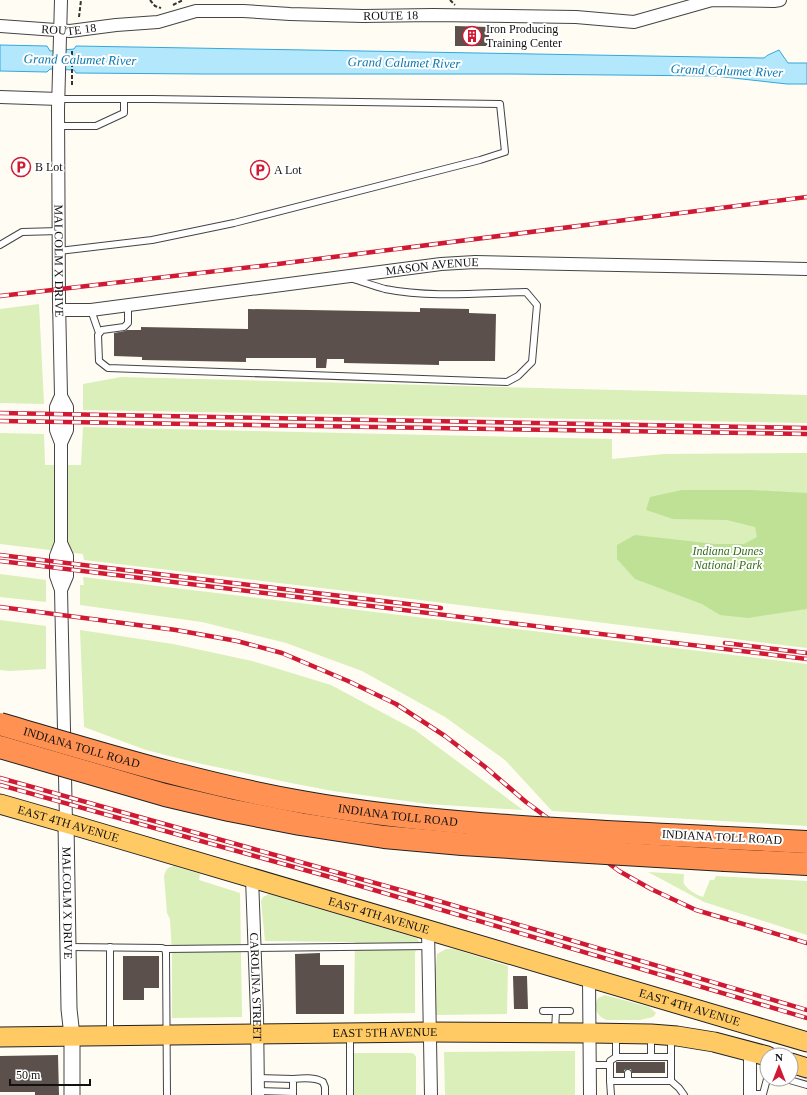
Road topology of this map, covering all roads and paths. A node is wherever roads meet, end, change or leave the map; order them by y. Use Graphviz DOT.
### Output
graph roads {
  1 [pos="61,0"];
  2 [pos="81,0"];
  3 [pos="150,0"];
  4 [pos="183,0"];
  5 [pos="780,0"];
  6 [pos="171,6"];
  7 [pos="166,7"];
  8 [pos="79,17"];
  9 [pos="0,26"];
  10 [pos="60,31"];
  11 [pos="66,44"];
  12 [pos="72,86"];
  13 [pos="0,97"];
  14 [pos="58,99"];
  15 [pos="124,100"];
  16 [pos="58,126"];
  17 [pos="59,231"];
  18 [pos="0,245"];
  19 [pos="59,251"];
  20 [pos="807,270"];
  21 [pos="345,277"];
  22 [pos="128,305"];
  23 [pos="59,310"];
  24 [pos="91,310"];
  25 [pos="99,333"];
  26 [pos="0,713"];
  27 [pos="0,724"];
  28 [pos="0,747"];
  29 [pos="88,749"];
  30 [pos="0,756"];
  31 [pos="89,774"];
  32 [pos="0,804"];
  33 [pos="66,823"];
  34 [pos="807,842"];
  35 [pos="807,864"];
  36 [pos="252,878"];
  37 [pos="428,938"];
  38 [pos="68,947"];
  39 [pos="110,947"];
  40 [pos="254,948"];
  41 [pos="165,949"];
  42 [pos="589,978"];
  43 [pos="543,1011"];
  44 [pos="556,1011"];
  45 [pos="570,1011"];
  46 [pos="430,1032"];
  47 [pos="556,1032"];
  48 [pos="350,1033"];
  49 [pos="590,1033"];
  50 [pos="616,1033"];
  51 [pos="166,1034"];
  52 [pos="258,1034"];
  53 [pos="651,1034"];
  54 [pos="72,1036"];
  55 [pos="110,1036"];
  56 [pos="671,1036"];
  57 [pos="0,1037"];
  58 [pos="807,1042"];
  59 [pos="758,1054"];
  60 [pos="616,1056"];
  61 [pos="671,1056"];
  62 [pos="653,1058"];
  63 [pos="590,1065"];
  64 [pos="610,1065"];
  65 [pos="799,1072"];
  66 [pos="628,1073"];
  67 [pos="641,1073"];
  68 [pos="654,1073"];
  69 [pos="258,1078"];
  70 [pos="293,1079"];
  71 [pos="806,1079"];
  72 [pos="610,1081"];
  73 [pos="628,1081"];
  74 [pos="641,1081"];
  75 [pos="654,1081"];
  76 [pos="671,1081"];
  77 [pos="765,1087"];
  78 [pos="258,1093"];
  79 [pos="293,1093"];
  80 [pos="750,1094"];
  81 [pos="72,1095"];
  82 [pos="167,1095"];
  83 [pos="325,1095"];
  84 [pos="350,1095"];
  85 [pos="431,1095"];
  86 [pos="590,1095"];
  87 [pos="611,1095"];
  88 [pos="684,1095"];
  1 -- 10 [label="street, MALCOLM X DRIVE"];
  2 -- 8 [label="path"];
  3 -- 7 [label="path"];
  4 -- 6 [label="path"];
  5 -- 10 [label="street, ROUTE 18"];
  9 -- 10 [label="street, ROUTE 18"];
  10 -- 11 [label="street, MALCOLM X DRIVE"];
  11 -- 12 [label="path"];
  11 -- 14 [label="street, MALCOLM X DRIVE"];
  13 -- 14 [label="street"];
  14 -- 15 [label="lane"];
  14 -- 16 [label="street, MALCOLM X DRIVE"];
  15 -- 16 [label="lane"];
  15 -- 19 [label="lane"];
  16 -- 17 [label="street, MALCOLM X DRIVE"];
  17 -- 18 [label="lane"];
  17 -- 19 [label="street, MALCOLM X DRIVE"];
  19 -- 23 [label="street, MALCOLM X DRIVE"];
  20 -- 21 [label="street, MASON AVENUE"];
  21 -- 22 [label="street, MASON AVENUE"];
  21 -- 25 [label="lane"];
  22 -- 24 [label="street, MASON AVENUE"];
  22 -- 25 [label="lane"];
  23 -- 24 [label="street, MASON AVENUE"];
  23 -- 33 [label="street, MALCOLM X DRIVE"];
  24 -- 25 [label="lane"];
  26 -- 29 [label="highway, bridge"];
  27 -- 29 [label="highway, INDIANA TOLL ROAD, bridge"];
  28 -- 31 [label="highway, INDIANA TOLL ROAD, bridge"];
  29 -- 34 [label="highway, INDIANA TOLL ROAD, bridge"];
  30 -- 31 [label="highway, bridge"];
  31 -- 35 [label="highway, INDIANA TOLL ROAD, bridge"];
  32 -- 33 [label="main road, EAST 4TH AVENUE"];
  33 -- 36 [label="main road, EAST 4TH AVENUE"];
  33 -- 38 [label="street, MALCOLM X DRIVE"];
  36 -- 37 [label="main road, EAST 4TH AVENUE"];
  36 -- 40 [label="street, CAROLINA STREET"];
  37 -- 40 [label="lane"];
  37 -- 42 [label="main road, EAST 4TH AVENUE"];
  37 -- 46 [label="street"];
  38 -- 39 [label="lane"];
  38 -- 54 [label="street, MALCOLM X DRIVE"];
  39 -- 41 [label="lane"];
  39 -- 55 [label="lane"];
  40 -- 41 [label="lane"];
  40 -- 52 [label="street, CAROLINA STREET"];
  41 -- 51 [label="lane"];
  42 -- 49 [label="street"];
  42 -- 58 [label="main road, EAST 4TH AVENUE"];
  43 -- 44 [label="lane"];
  44 -- 45 [label="lane"];
  44 -- 47 [label="lane"];
  46 -- 47 [label="main road, EAST 5TH AVENUE"];
  46 -- 48 [label="main road, EAST 5TH AVENUE"];
  46 -- 85 [label="street"];
  47 -- 49 [label="main road, EAST 5TH AVENUE"];
  48 -- 52 [label="main road, EAST 5TH AVENUE"];
  48 -- 84 [label="lane"];
  49 -- 50 [label="main road, EAST 5TH AVENUE"];
  49 -- 63 [label="street"];
  50 -- 53 [label="main road, EAST 5TH AVENUE"];
  50 -- 60 [label="lane"];
  51 -- 52 [label="main road, EAST 5TH AVENUE"];
  51 -- 55 [label="main road, EAST 5TH AVENUE"];
  51 -- 82 [label="lane"];
  52 -- 69 [label="street, CAROLINA STREET"];
  53 -- 56 [label="main road, EAST 5TH AVENUE"];
  53 -- 62 [label="lane"];
  54 -- 55 [label="main road, EAST 5TH AVENUE"];
  54 -- 57 [label="main road, EAST 5TH AVENUE"];
  54 -- 81 [label="street, MALCOLM X DRIVE"];
  56 -- 59 [label="main road, EAST 5TH AVENUE"];
  56 -- 61 [label="lane"];
  59 -- 80 [label="street"];
  60 -- 62 [label="lane"];
  60 -- 64 [label="lane"];
  61 -- 62 [label="lane"];
  61 -- 76 [label="lane"];
  63 -- 64 [label="lane"];
  63 -- 86 [label="street"];
  64 -- 72 [label="lane"];
  65 -- 71 [label="main road"];
  66 -- 73 [label="lane"];
  67 -- 74 [label="lane"];
  68 -- 75 [label="lane"];
  69 -- 70 [label="lane"];
  69 -- 78 [label="street, CAROLINA STREET"];
  70 -- 79 [label="lane"];
  70 -- 83 [label="lane"];
  72 -- 73 [label="lane"];
  72 -- 87 [label="lane"];
  73 -- 74 [label="lane"];
  74 -- 75 [label="lane"];
  75 -- 76 [label="lane"];
  76 -- 88 [label="lane"];
  77 -- 80 [label="lane"];
  78 -- 79 [label="lane"];
}
